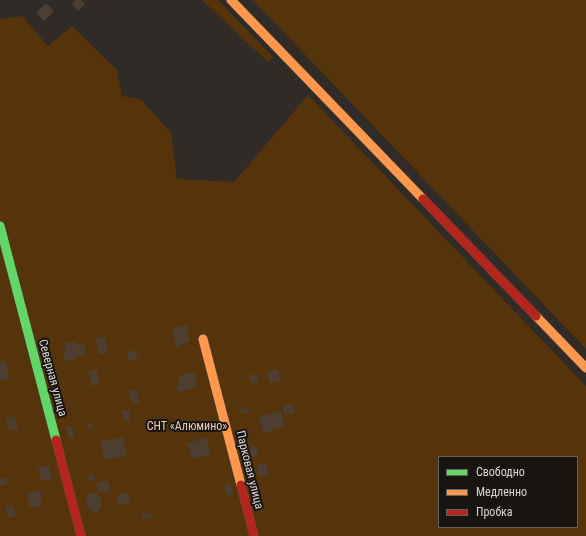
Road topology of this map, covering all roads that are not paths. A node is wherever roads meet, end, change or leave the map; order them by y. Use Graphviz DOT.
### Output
graph roads {
  1 [pos="231,0"];
  2 [pos="0,226"];
  3 [pos="203,340"];
  4 [pos="586,368"];
  5 [pos="81,536"];
  6 [pos="254,536"];
  1 -- 4 [label="street"];
  2 -- 5 [label="street, Северная улица"];
  3 -- 6 [label="street, Парковая улица"];
}
